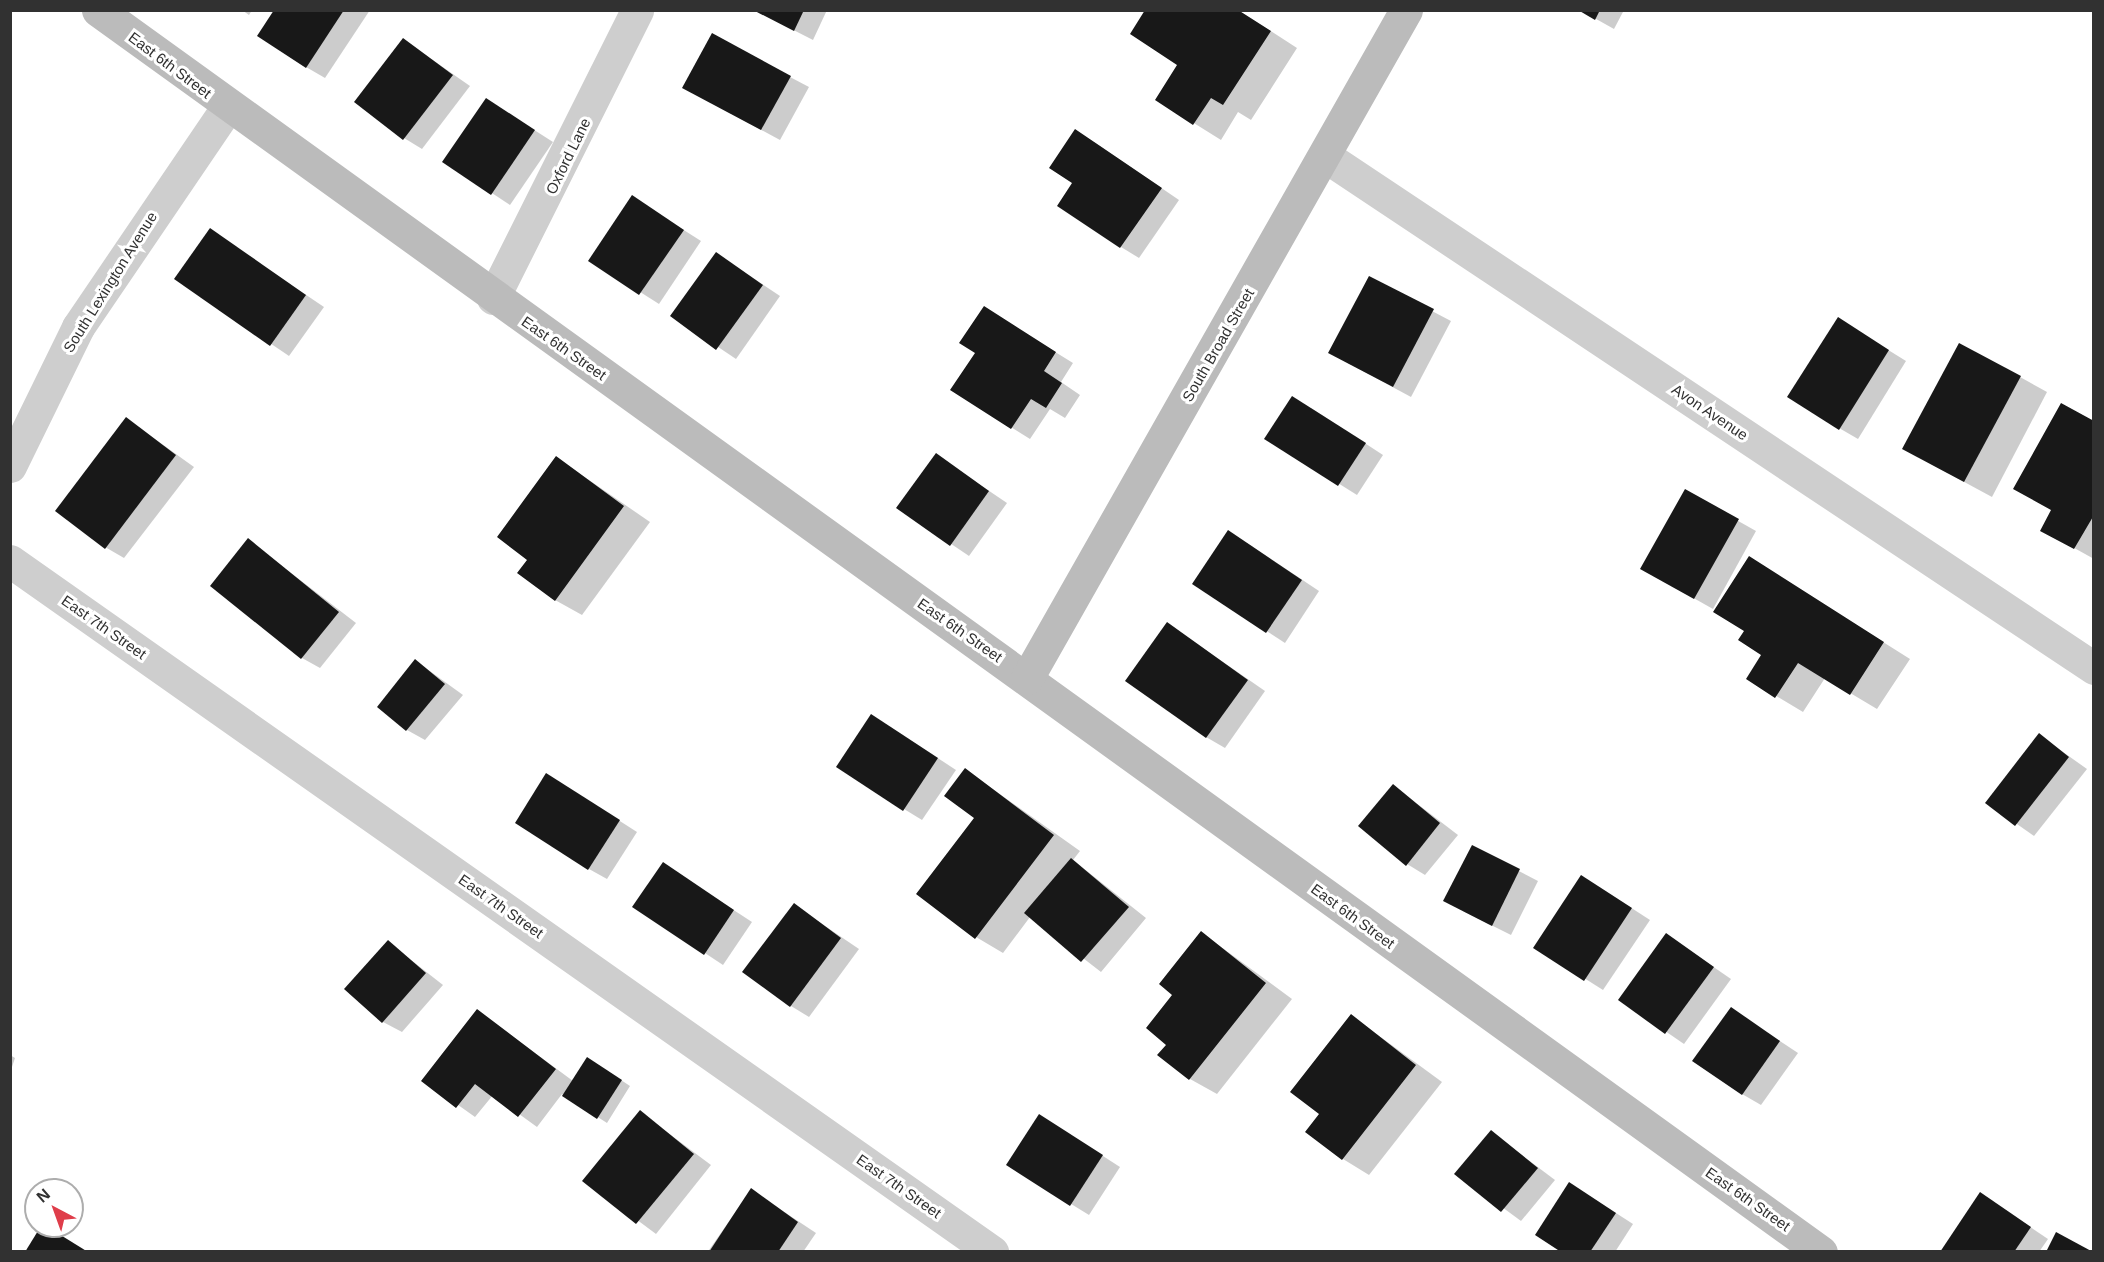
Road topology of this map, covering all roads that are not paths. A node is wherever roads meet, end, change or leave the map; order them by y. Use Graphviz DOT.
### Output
graph roads {
  1 [pos="98,10"];
  2 [pos="638,10"];
  3 [pos="1406,10"];
  4 [pos="227,108"];
  5 [pos="1325,156"];
  6 [pos="493,298"];
  7 [pos="10,466"];
  8 [pos="10,561"];
  9 [pos="2094,668"];
  10 [pos="1027,678"];
  11 [pos="992,1251"];
  12 [pos="1821,1251"];
  1 -- 4 [label="street, East 6th Street"];
  2 -- 6 [label="street, Oxford Lane"];
  3 -- 5 [label="street, South Broad Street"];
  4 -- 6 [label="street, East 6th Street"];
  4 -- 7 [label="street, South Lexington Avenue"];
  5 -- 9 [label="street, Avon Avenue"];
  5 -- 10 [label="street, South Broad Street"];
  6 -- 10 [label="street, East 6th Street"];
  8 -- 11 [label="street, East 7th Street"];
  10 -- 12 [label="street, East 6th Street"];
}
